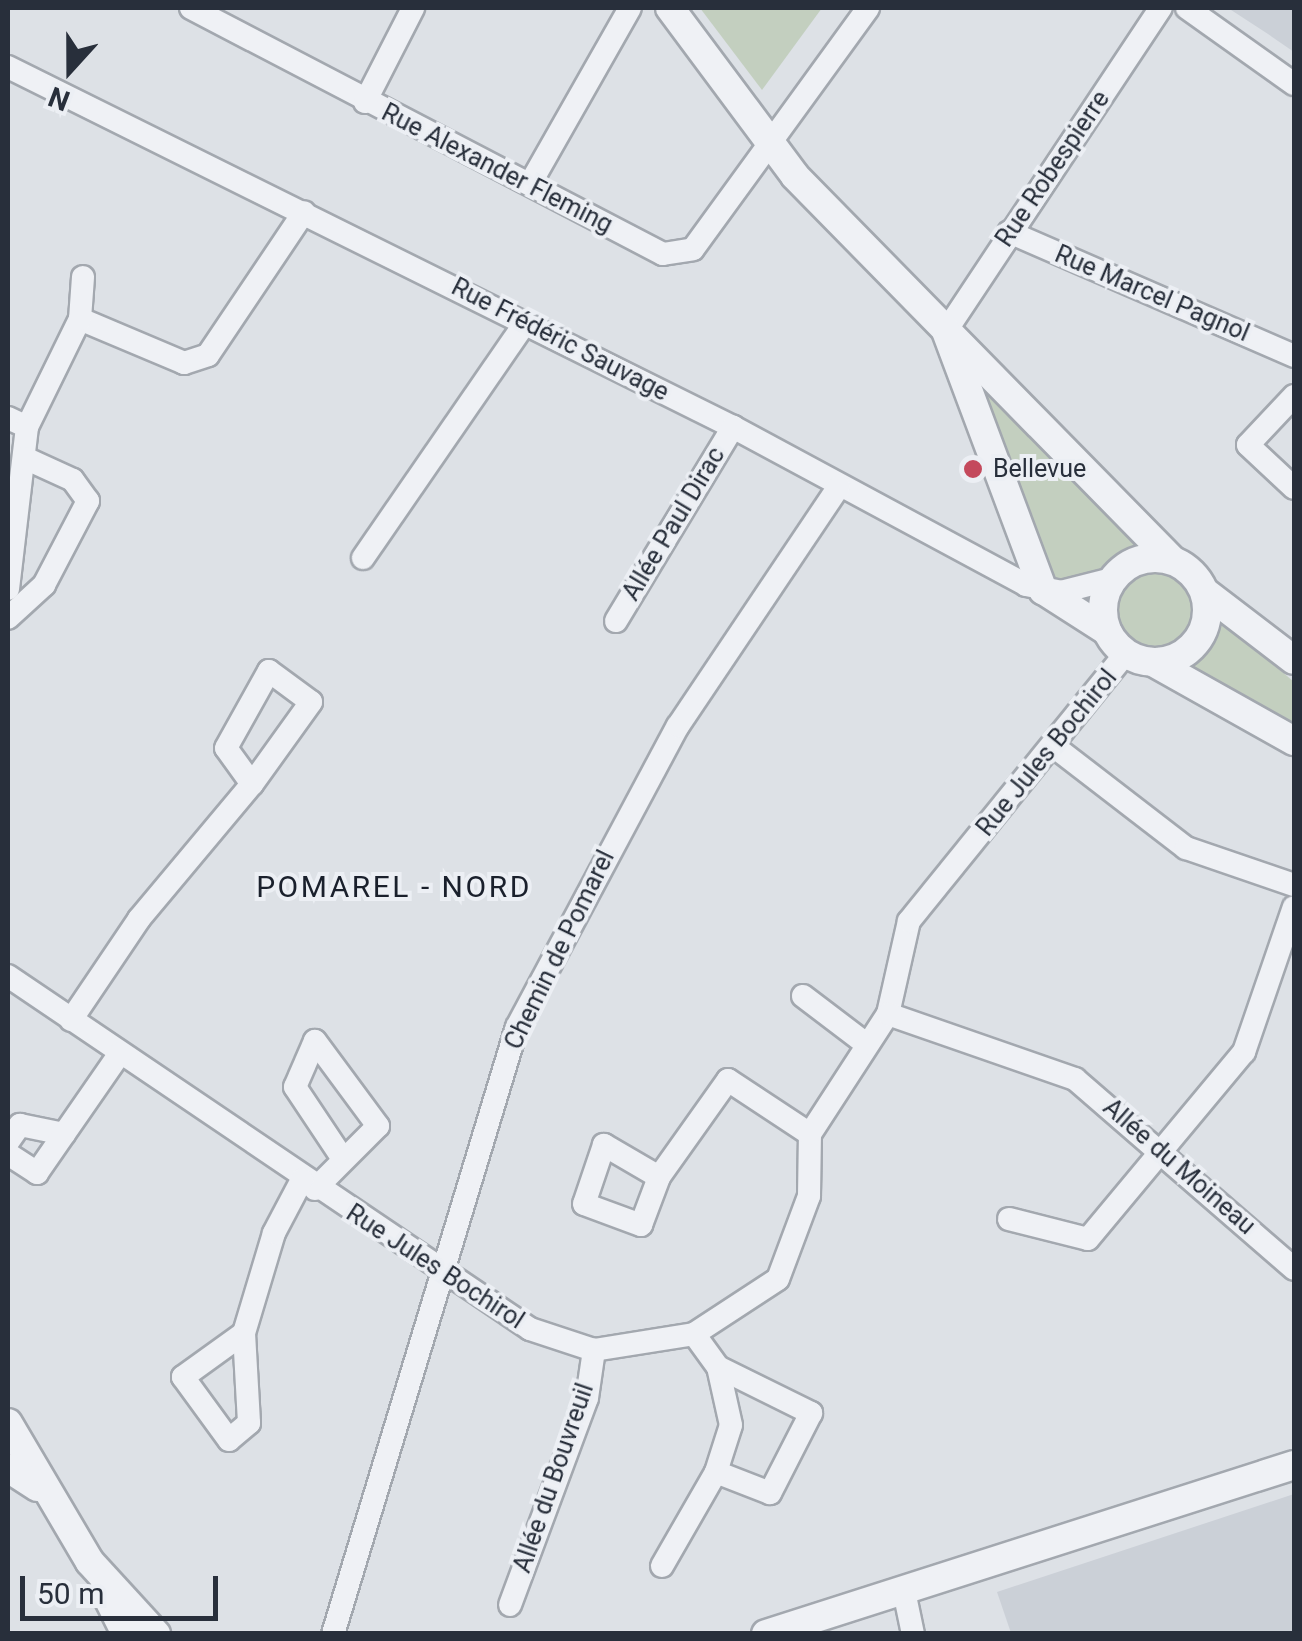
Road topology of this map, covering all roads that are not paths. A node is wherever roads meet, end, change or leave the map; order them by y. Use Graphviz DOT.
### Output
graph roads {
  1 [pos="191,8"];
  2 [pos="413,8"];
  3 [pos="630,8"];
  4 [pos="670,8"];
  5 [pos="868,8"];
  6 [pos="1162,8"];
  7 [pos="1186,8"];
  8 [pos="8,67"];
  9 [pos="1294,84"];
  10 [pos="365,102"];
  11 [pos="766,143"];
  12 [pos="530,184"];
  13 [pos="304,212"];
  14 [pos="1010,232"];
  15 [pos="83,277"];
  16 [pos="80,320"];
  17 [pos="525,323"];
  18 [pos="946,331"];
  19 [pos="1294,356"];
  20 [pos="1294,396"];
  21 [pos="17,422"];
  22 [pos="733,427"];
  23 [pos="24,458"];
  24 [pos="840,486"];
  25 [pos="1294,488"];
  26 [pos="363,558"];
  27 [pos="1172,560"];
  28 [pos="1112,579"];
  29 [pos="8,589"];
  30 [pos="1042,590"];
  31 [pos="1204,592"];
  32 [pos="8,618"];
  33 [pos="616,622"];
  34 [pos="1107,631"];
  35 [pos="1139,658"];
  36 [pos="1294,660"];
  37 [pos="1294,740"];
  38 [pos="1056,748"];
  39 [pos="252,784"];
  40 [pos="1294,885"];
  41 [pos="1294,907"];
  42 [pos="8,976"];
  43 [pos="803,996"];
  44 [pos="888,1014"];
  45 [pos="72,1020"];
  46 [pos="866,1044"];
  47 [pos="120,1053"];
  48 [pos="64,1134"];
  49 [pos="810,1134"];
  50 [pos="8,1142"];
  51 [pos="1167,1150"];
  52 [pos="8,1154"];
  53 [pos="342,1159"];
  54 [pos="659,1177"];
  55 [pos="308,1185"];
  56 [pos="1009,1219"];
  57 [pos="1294,1269"];
  58 [pos="436,1270"];
  59 [pos="244,1333"];
  60 [pos="694,1334"];
  61 [pos="594,1350"];
  62 [pos="718,1367"];
  63 [pos="8,1424"];
  64 [pos="1294,1465"];
  65 [pos="8,1468"];
  66 [pos="716,1472"];
  67 [pos="38,1487"];
  68 [pos="90,1562"];
  69 [pos="662,1566"];
  70 [pos="904,1591"];
  71 [pos="510,1605"];
  72 [pos="126,1634"];
  73 [pos="156,1634"];
  74 [pos="333,1634"];
  75 [pos="766,1634"];
  76 [pos="913,1634"];
  1 -- 10 [label="street, Rue Alexander Fleming"];
  2 -- 10 [label="street"];
  3 -- 12 [label="street"];
  4 -- 11 [label="street"];
  5 -- 11 [label="street, Rue Alexander Fleming"];
  6 -- 14 [label="street, Rue Robespierre"];
  7 -- 9 [label="street"];
  8 -- 13 [label="street, Rue Frédéric Sauvage"];
  10 -- 12 [label="street, Rue Alexander Fleming"];
  11 -- 12 [label="street, Rue Alexander Fleming"];
  11 -- 18 [label="street"];
  13 -- 16 [label="street"];
  13 -- 17 [label="street, Rue Frédéric Sauvage"];
  14 -- 18 [label="street, Rue Robespierre"];
  14 -- 19 [label="street, Rue Marcel Pagnol"];
  15 -- 16 [label="street"];
  16 -- 21 [label="street"];
  17 -- 22 [label="street, Rue Frédéric Sauvage"];
  17 -- 26 [label="street"];
  18 -- 27 [label="street"];
  18 -- 30 [label="street"];
  20 -- 25 [label="street"];
  21 -- 23 [label="street"];
  22 -- 24 [label="street, Rue Frédéric Sauvage"];
  22 -- 33 [label="street, Allée Paul Dirac"];
  23 -- 29 [label="street"];
  23 -- 32 [label="street"];
  24 -- 30 [label="street, Rue Frédéric Sauvage"];
  24 -- 58 [label="street, Chemin de Pomarel"];
  27 -- 28 [label="street"];
  27 -- 31 [label="street"];
  28 -- 30 [label="street"];
  28 -- 34 [label="street"];
  30 -- 34 [label="street"];
  31 -- 35 [label="street"];
  31 -- 36 [label="street"];
  34 -- 35 [label="street"];
  35 -- 37 [label="street"];
  35 -- 38 [label="street, Rue Jules Bochirol"];
  38 -- 40 [label="street"];
  38 -- 44 [label="street, Rue Jules Bochirol"];
  39 -- 39 [label="street"];
  39 -- 45 [label="street"];
  41 -- 51 [label="street"];
  42 -- 45 [label="street, Rue Jules Bochirol"];
  43 -- 46 [label="street"];
  44 -- 46 [label="street, Rue Jules Bochirol"];
  44 -- 51 [label="street, Allée du Moineau"];
  45 -- 47 [label="street, Rue Jules Bochirol"];
  46 -- 49 [label="street, Rue Jules Bochirol"];
  47 -- 48 [label="street"];
  47 -- 55 [label="street, Rue Jules Bochirol"];
  48 -- 50 [label="street"];
  48 -- 52 [label="street"];
  49 -- 54 [label="street"];
  49 -- 60 [label="street, Rue Jules Bochirol"];
  51 -- 56 [label="street"];
  51 -- 57 [label="street, Allée du Moineau"];
  53 -- 53 [label="street"];
  53 -- 55 [label="street"];
  55 -- 58 [label="street, Rue Jules Bochirol"];
  55 -- 59 [label="street"];
  58 -- 61 [label="street, Rue Jules Bochirol"];
  58 -- 74 [label="street, Chemin de Pomarel"];
  60 -- 61 [label="street, Rue Jules Bochirol"];
  60 -- 62 [label="street"];
  61 -- 71 [label="street, Allée du Bouvreuil"];
  62 -- 66 [label="street"];
  62 -- 66 [label="street"];
  63 -- 67 [label="street"];
  64 -- 70 [label="street"];
  65 -- 67 [label="street"];
  66 -- 69 [label="street"];
  67 -- 68 [label="street"];
  68 -- 72 [label="street"];
  68 -- 73 [label="street"];
  70 -- 75 [label="street"];
  70 -- 76 [label="street"];
}
